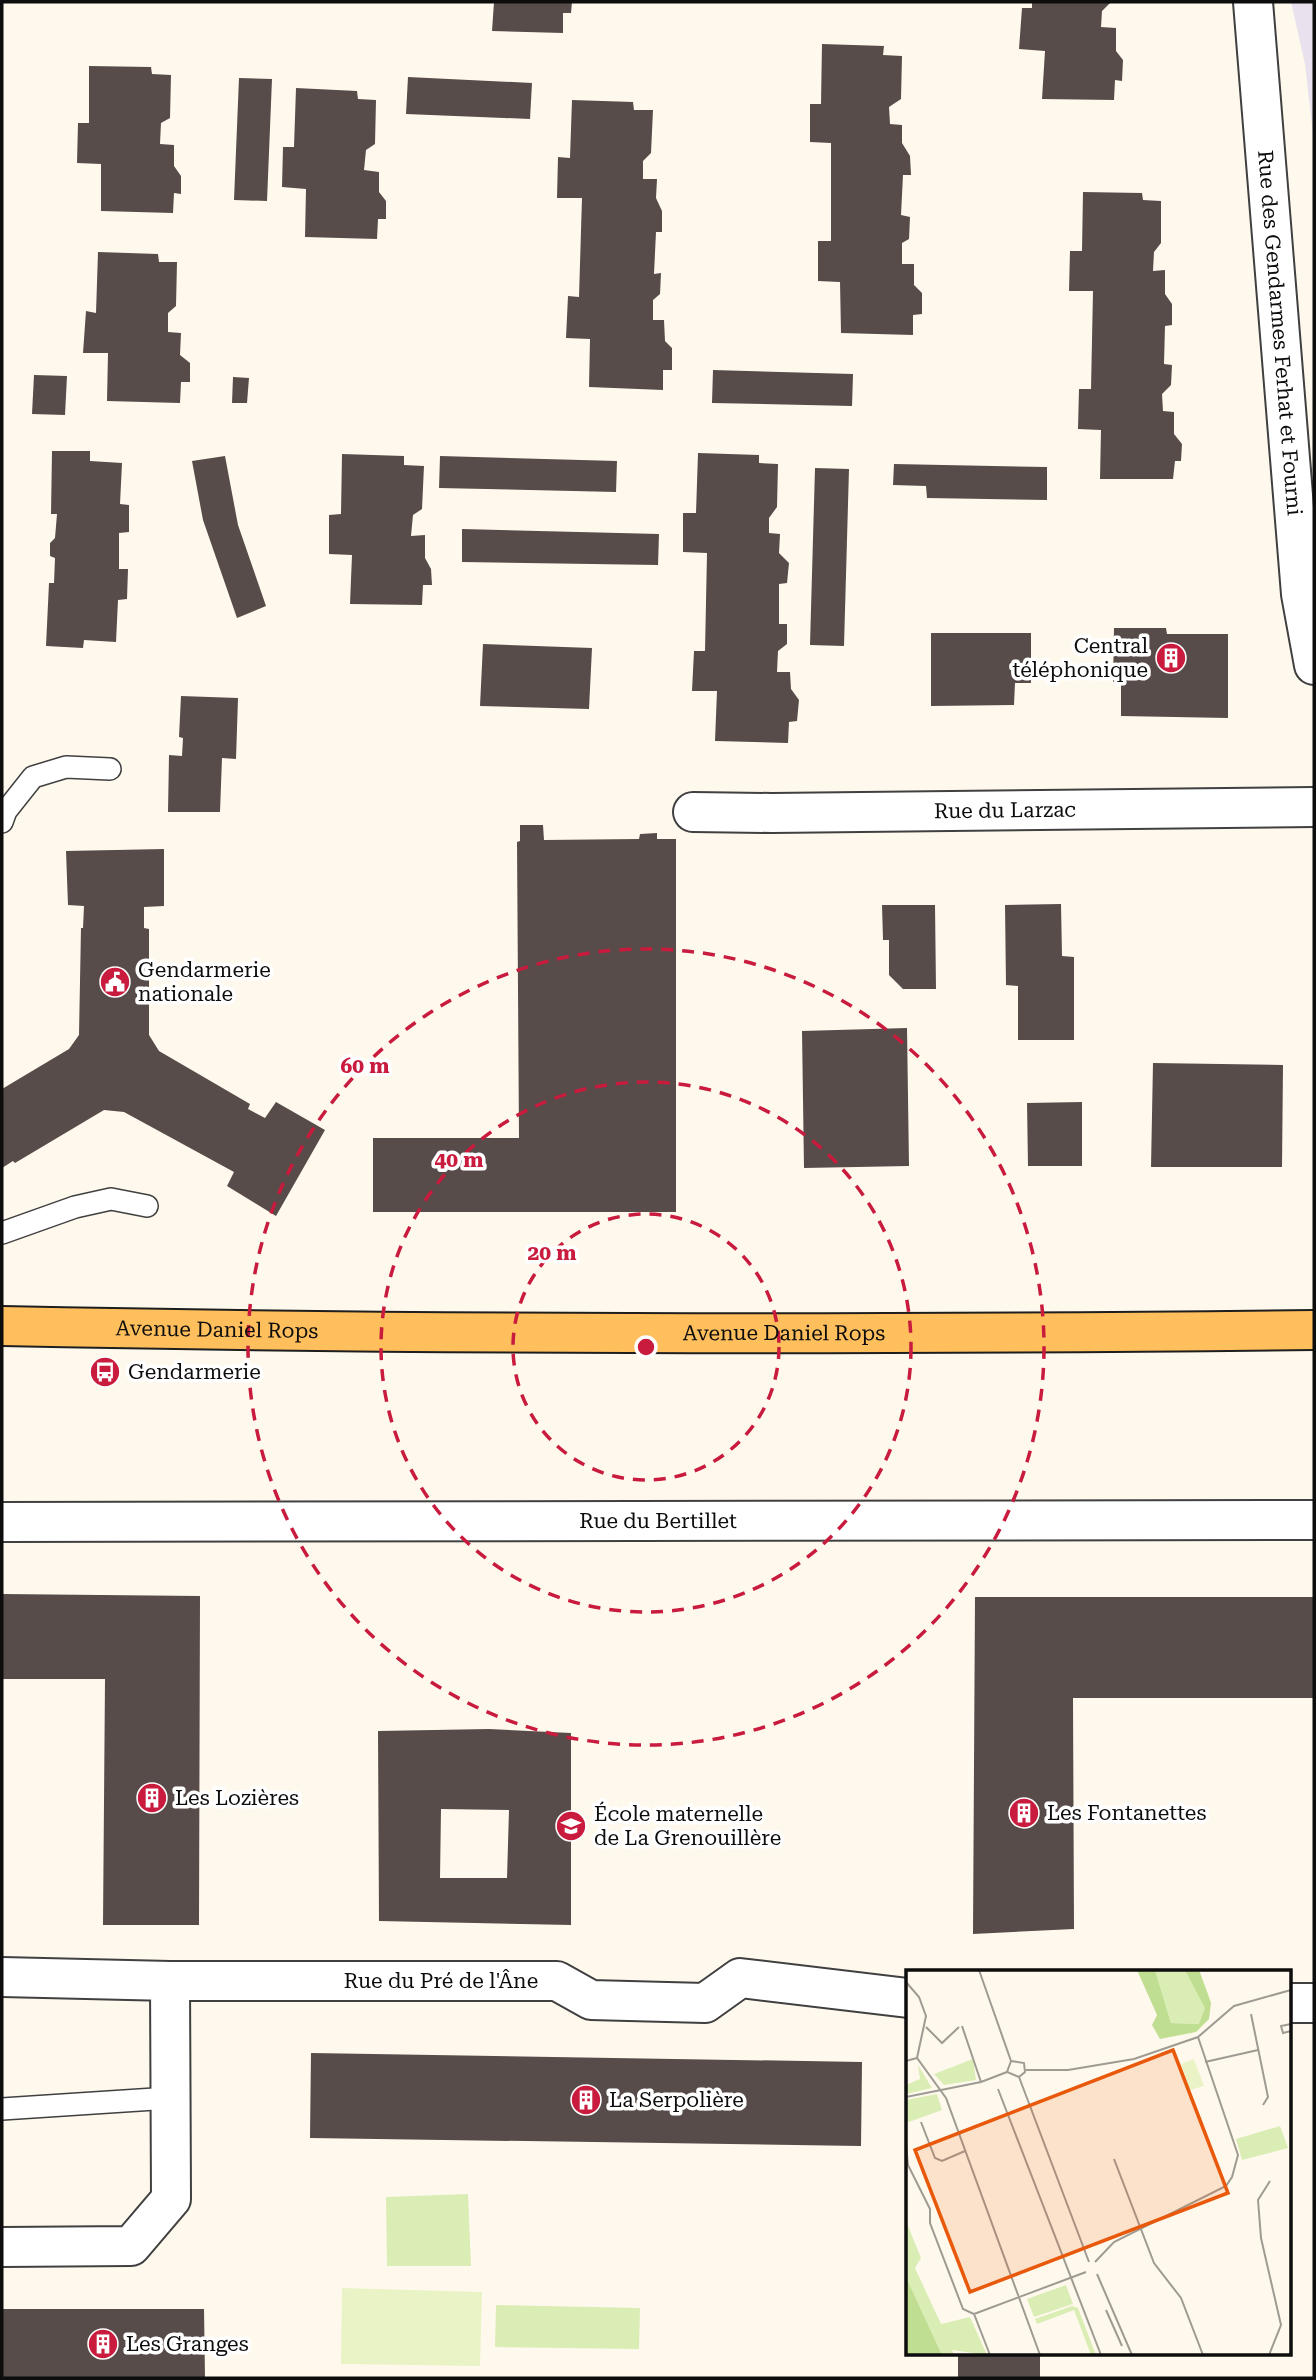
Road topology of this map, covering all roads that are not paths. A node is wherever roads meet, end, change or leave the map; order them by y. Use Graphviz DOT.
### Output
graph roads {
  1 [pos="1253,2"];
  2 [pos="1314,665"];
  3 [pos="110,769"];
  4 [pos="1314,807"];
  5 [pos="693,812"];
  6 [pos="2,822"];
  7 [pos="147,1206"];
  8 [pos="2,1233"];
  9 [pos="2,1326"];
  10 [pos="1314,1330"];
  11 [pos="1314,1520"];
  12 [pos="2,1522"];
  13 [pos="2,1978"];
  14 [pos="170,1981"];
  15 [pos="906,1998"];
  16 [pos="1292,2003"];
  17 [pos="1314,2003"];
  18 [pos="170,2098"];
  19 [pos="2,2109"];
  20 [pos="2,2247"];
  1 -- 2 [label="street, Rue des Gendarmes Ferhat et Fourni"];
  3 -- 6 [label="lane"];
  4 -- 5 [label="street, Rue du Larzac"];
  7 -- 8 [label="lane"];
  9 -- 10 [label="main road, Avenue Daniel Rops"];
  11 -- 12 [label="street, Rue du Bertillet"];
  13 -- 14 [label="street, Rue du Pré de l'Âne"];
  14 -- 15 [label="street, Rue du Pré de l'Âne"];
  14 -- 18 [label="street"];
  16 -- 17 [label="street"];
  18 -- 19 [label="lane"];
  18 -- 20 [label="street"];
}
